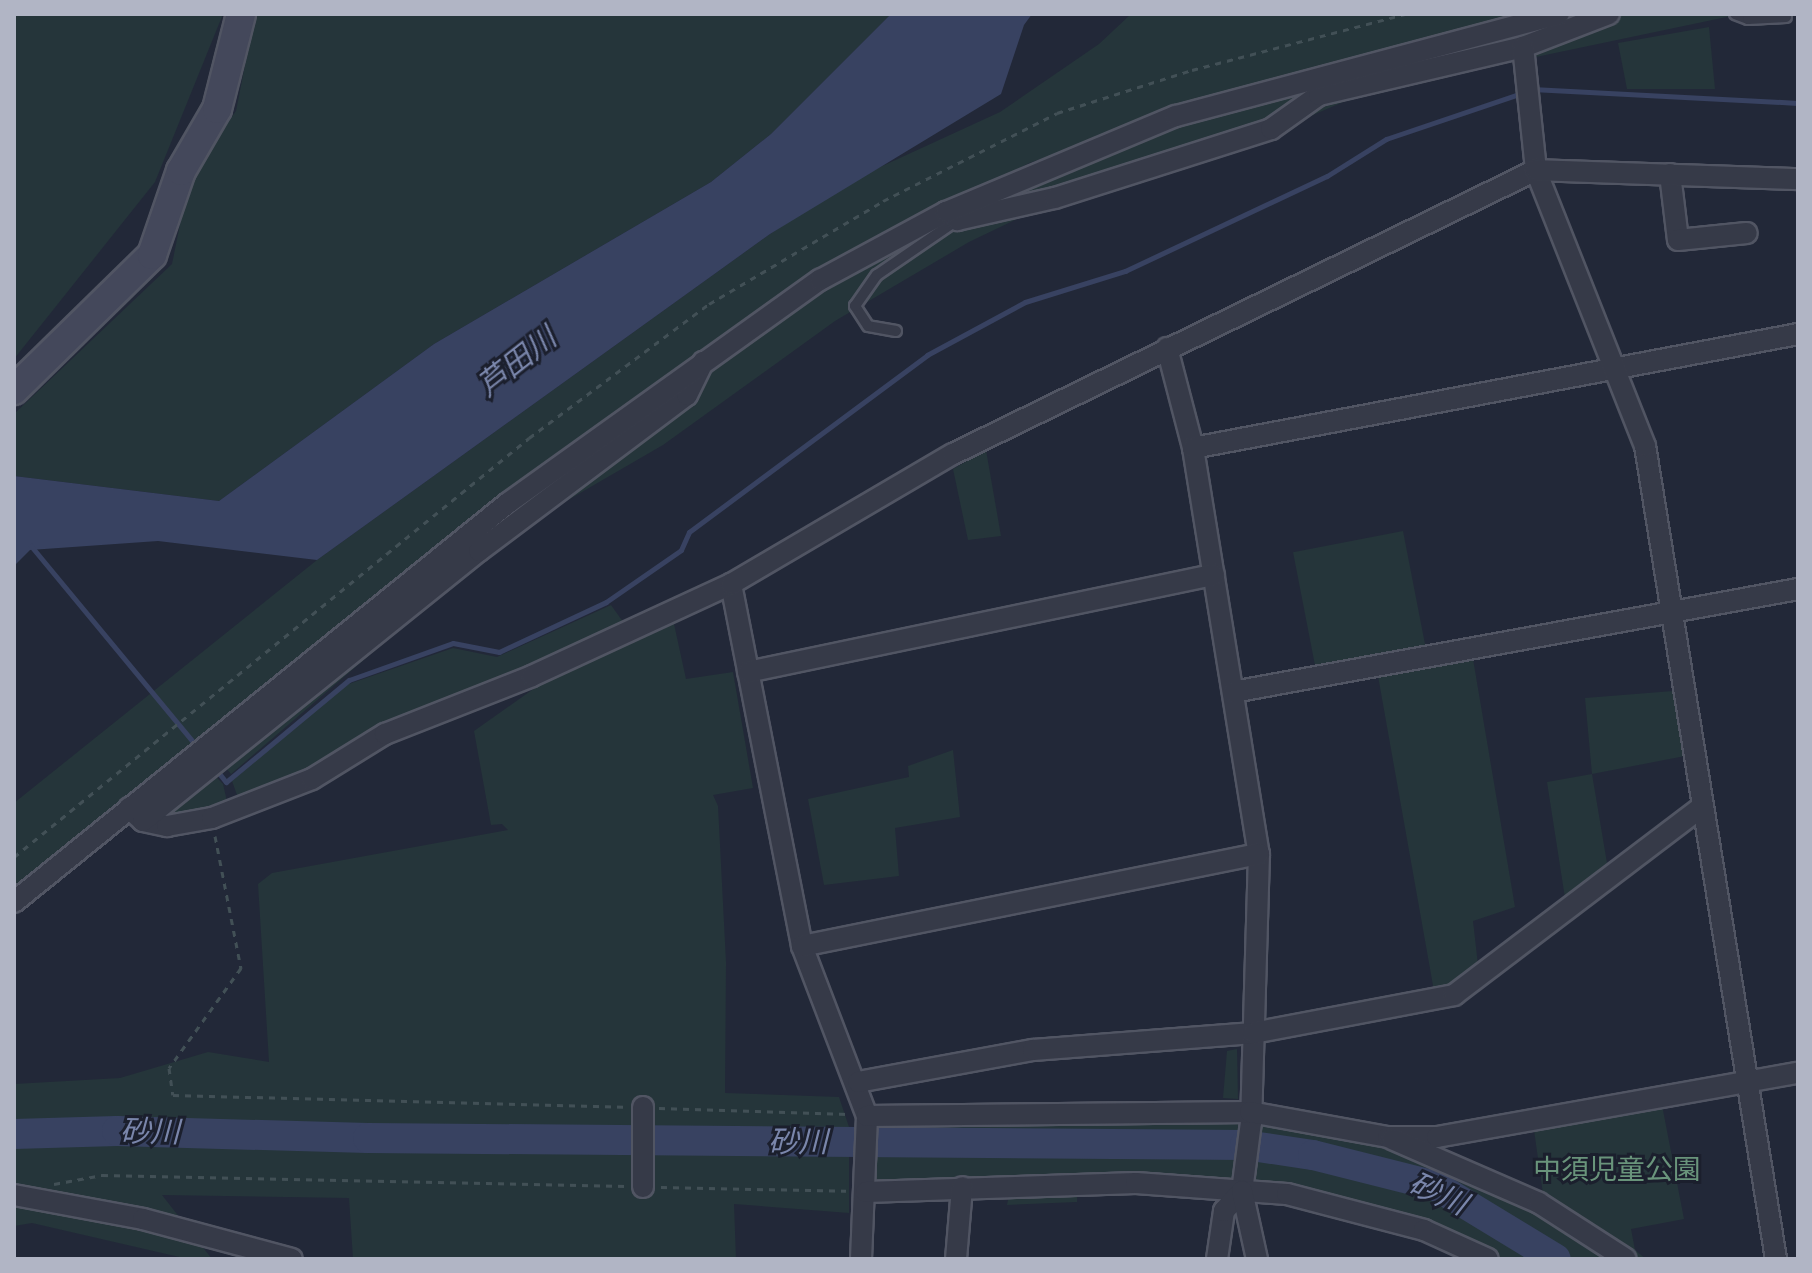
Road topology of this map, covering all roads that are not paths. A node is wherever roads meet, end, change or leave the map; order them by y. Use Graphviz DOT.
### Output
graph roads {
  1 [pos="241,14"];
  2 [pos="1559,14"];
  3 [pos="1609,14"];
  4 [pos="1735,14"];
  5 [pos="1786,17"];
  6 [pos="1523,47"];
  7 [pos="1536,170"];
  8 [pos="1670,174"];
  9 [pos="1798,179"];
  10 [pos="952,216"];
  11 [pos="1747,233"];
  12 [pos="896,331"];
  13 [pos="1798,334"];
  14 [pos="1167,348"];
  15 [pos="1611,367"];
  16 [pos="14,390"];
  17 [pos="1193,448"];
  18 [pos="1214,575"];
  19 [pos="731,584"];
  20 [pos="1798,589"];
  21 [pos="1670,613"];
  22 [pos="748,672"];
  23 [pos="1233,692"];
  24 [pos="1700,808"];
  25 [pos="136,815"];
  26 [pos="1259,854"];
  27 [pos="14,902"];
  28 [pos="802,946"];
  29 [pos="1253,1033"];
  30 [pos="1798,1073"];
  31 [pos="858,1082"];
  32 [pos="1747,1082"];
  33 [pos="643,1107"];
  34 [pos="867,1116"];
  35 [pos="1250,1117"];
  36 [pos="1388,1137"];
  37 [pos="643,1187"];
  38 [pos="962,1187"];
  39 [pos="1242,1191"];
  40 [pos="866,1192"];
  41 [pos="14,1195"];
  42 [pos="292,1259"];
  43 [pos="861,1259"];
  44 [pos="956,1259"];
  45 [pos="1217,1259"];
  46 [pos="1257,1259"];
  47 [pos="1488,1259"];
  48 [pos="1626,1259"];
  49 [pos="1776,1259"];
  1 -- 16 [label="street"];
  2 -- 10 [label="street"];
  3 -- 6 [label="street"];
  4 -- 5 [label="lane"];
  6 -- 7 [label="street"];
  6 -- 10 [label="street"];
  7 -- 8 [label="street"];
  7 -- 14 [label="street"];
  7 -- 15 [label="street"];
  8 -- 9 [label="street"];
  8 -- 11 [label="street"];
  10 -- 12 [label="lane"];
  10 -- 25 [label="street"];
  13 -- 15 [label="street"];
  14 -- 17 [label="street"];
  14 -- 19 [label="street"];
  15 -- 17 [label="street"];
  15 -- 21 [label="street"];
  17 -- 18 [label="street"];
  18 -- 22 [label="street"];
  18 -- 23 [label="street"];
  19 -- 22 [label="street"];
  19 -- 25 [label="street"];
  20 -- 21 [label="street"];
  21 -- 23 [label="street"];
  21 -- 24 [label="street"];
  22 -- 28 [label="street"];
  23 -- 26 [label="street"];
  24 -- 29 [label="street"];
  24 -- 32 [label="street"];
  25 -- 27 [label="street"];
  26 -- 28 [label="street"];
  26 -- 29 [label="street"];
  28 -- 31 [label="street"];
  29 -- 31 [label="street"];
  29 -- 35 [label="street"];
  30 -- 32 [label="street"];
  31 -- 34 [label="street"];
  32 -- 36 [label="street"];
  32 -- 49 [label="street"];
  33 -- 37 [label="street"];
  34 -- 35 [label="street"];
  34 -- 40 [label="street"];
  35 -- 36 [label="street"];
  35 -- 39 [label="street"];
  36 -- 48 [label="street"];
  38 -- 39 [label="street"];
  38 -- 40 [label="street"];
  38 -- 44 [label="street"];
  39 -- 45 [label="street"];
  39 -- 46 [label="street"];
  39 -- 47 [label="street"];
  40 -- 43 [label="street"];
  41 -- 42 [label="street"];
}
